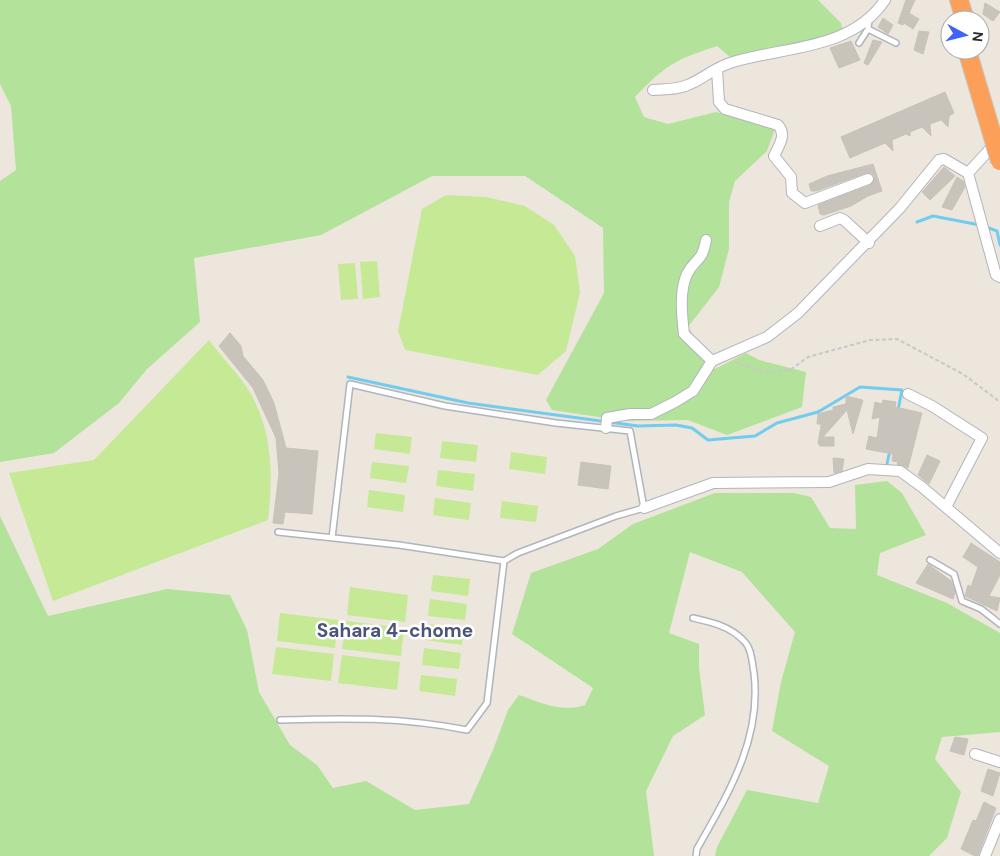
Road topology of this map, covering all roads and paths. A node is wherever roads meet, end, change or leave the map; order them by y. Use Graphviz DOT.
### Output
graph roads {
  1 [pos="885,0"];
  2 [pos="869,24"];
  3 [pos="896,42"];
  4 [pos="859,43"];
  5 [pos="970,60"];
  6 [pos="977,60"];
  7 [pos="717,69"];
  8 [pos="653,90"];
  9 [pos="1000,139"];
  10 [pos="1000,145"];
  11 [pos="1000,161"];
  12 [pos="968,174"];
  13 [pos="868,179"];
  14 [pos="820,226"];
  15 [pos="706,240"];
  16 [pos="869,242"];
  17 [pos="1000,277"];
  18 [pos="716,359"];
  19 [pos="908,394"];
  20 [pos="1000,402"];
  21 [pos="606,428"];
  22 [pos="946,507"];
  23 [pos="644,508"];
  24 [pos="278,532"];
  25 [pos="332,538"];
  26 [pos="1000,553"];
  27 [pos="930,560"];
  28 [pos="504,561"];
  29 [pos="692,618"];
  30 [pos="1000,624"];
  31 [pos="280,720"];
  32 [pos="975,754"];
  33 [pos="1000,762"];
  34 [pos="1000,819"];
  35 [pos="696,856"];
  36 [pos="985,856"];
  1 -- 2 [label="street"];
  2 -- 3 [label="lane"];
  2 -- 4 [label="lane"];
  2 -- 7 [label="street"];
  5 -- 11 [label="highway, bridge"];
  6 -- 9 [label="highway"];
  7 -- 8 [label="street"];
  7 -- 13 [label="street"];
  10 -- 12 [label="street"];
  12 -- 16 [label="street"];
  12 -- 17 [label="street"];
  14 -- 16 [label="street"];
  15 -- 18 [label="street"];
  16 -- 18 [label="street"];
  18 -- 20 [label="path"];
  18 -- 21 [label="street"];
  19 -- 22 [label="street"];
  21 -- 23 [label="lane"];
  21 -- 25 [label="lane"];
  22 -- 23 [label="street"];
  22 -- 26 [label="street"];
  23 -- 28 [label="lane"];
  24 -- 25 [label="lane"];
  25 -- 28 [label="lane"];
  27 -- 30 [label="lane"];
  28 -- 31 [label="lane"];
  29 -- 35 [label="lane"];
  32 -- 33 [label="street"];
  34 -- 36 [label="street"];
}
